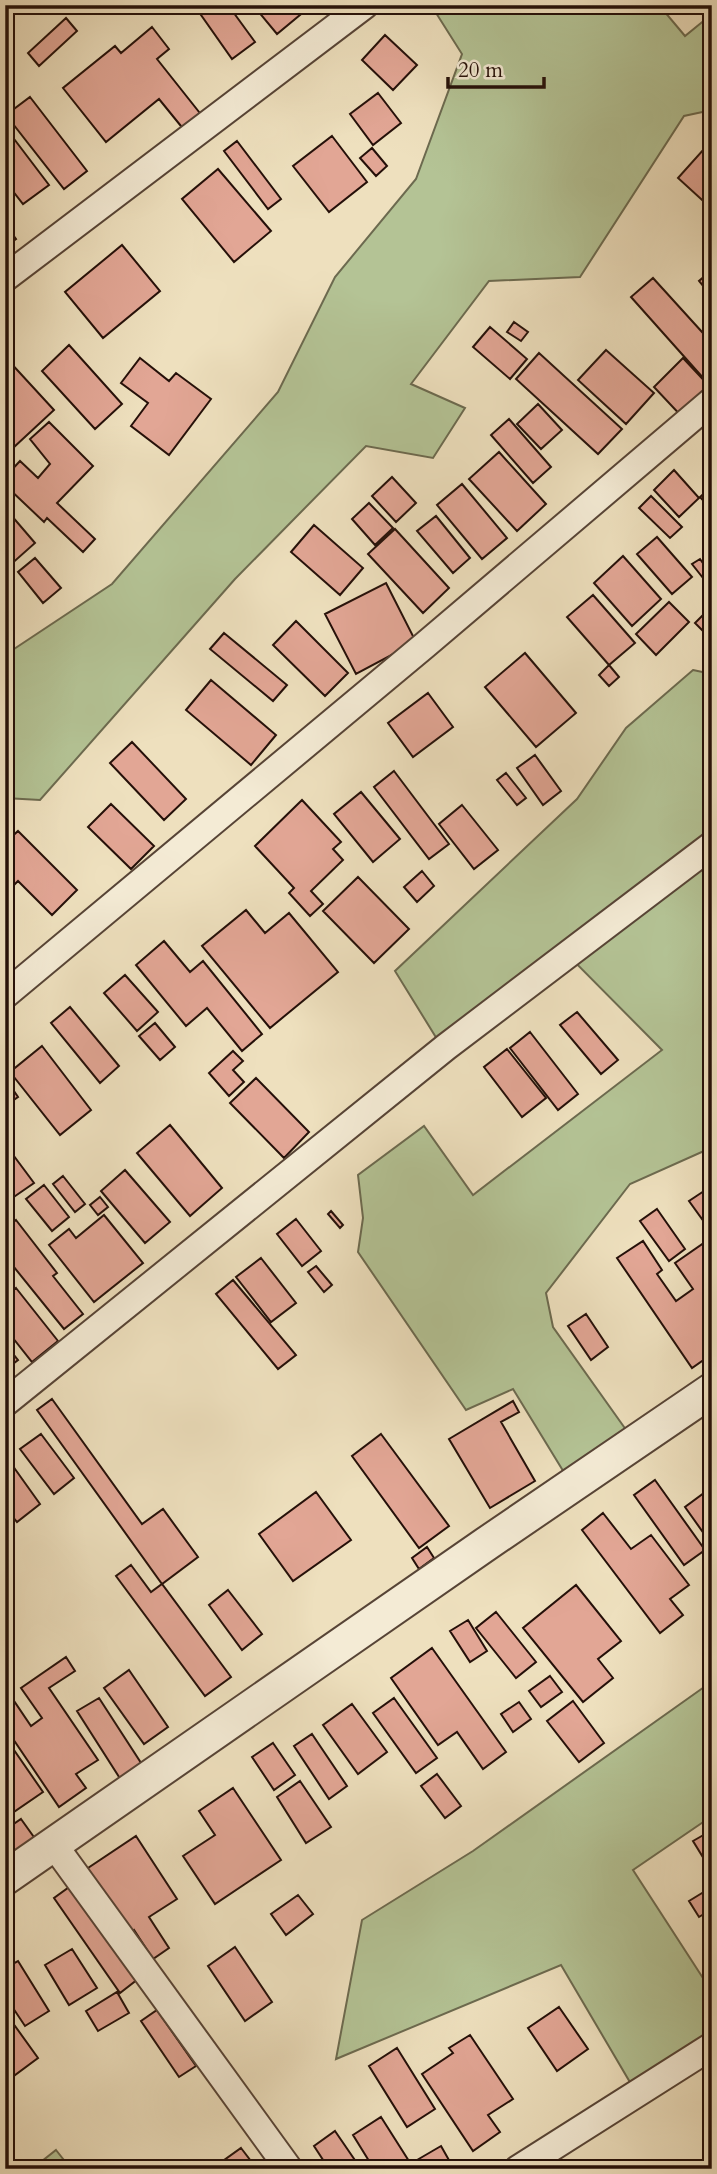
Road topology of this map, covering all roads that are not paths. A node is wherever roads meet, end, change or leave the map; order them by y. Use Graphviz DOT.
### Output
graph roads {
  1 [pos="365,5"];
  2 [pos="5,278"];
  3 [pos="712,401"];
  4 [pos="712,845"];
  5 [pos="5,995"];
  6 [pos="712,1390"];
  7 [pos="5,1403"];
  8 [pos="54,1844"];
  9 [pos="5,1878"];
  10 [pos="712,2046"];
  11 [pos="289,2169"];
  12 [pos="518,2169"];
  1 -- 2 [label="street"];
  3 -- 5 [label="street"];
  4 -- 7 [label="street"];
  6 -- 8 [label="street"];
  8 -- 9 [label="street"];
  8 -- 11 [label="street"];
  10 -- 12 [label="street"];
}
